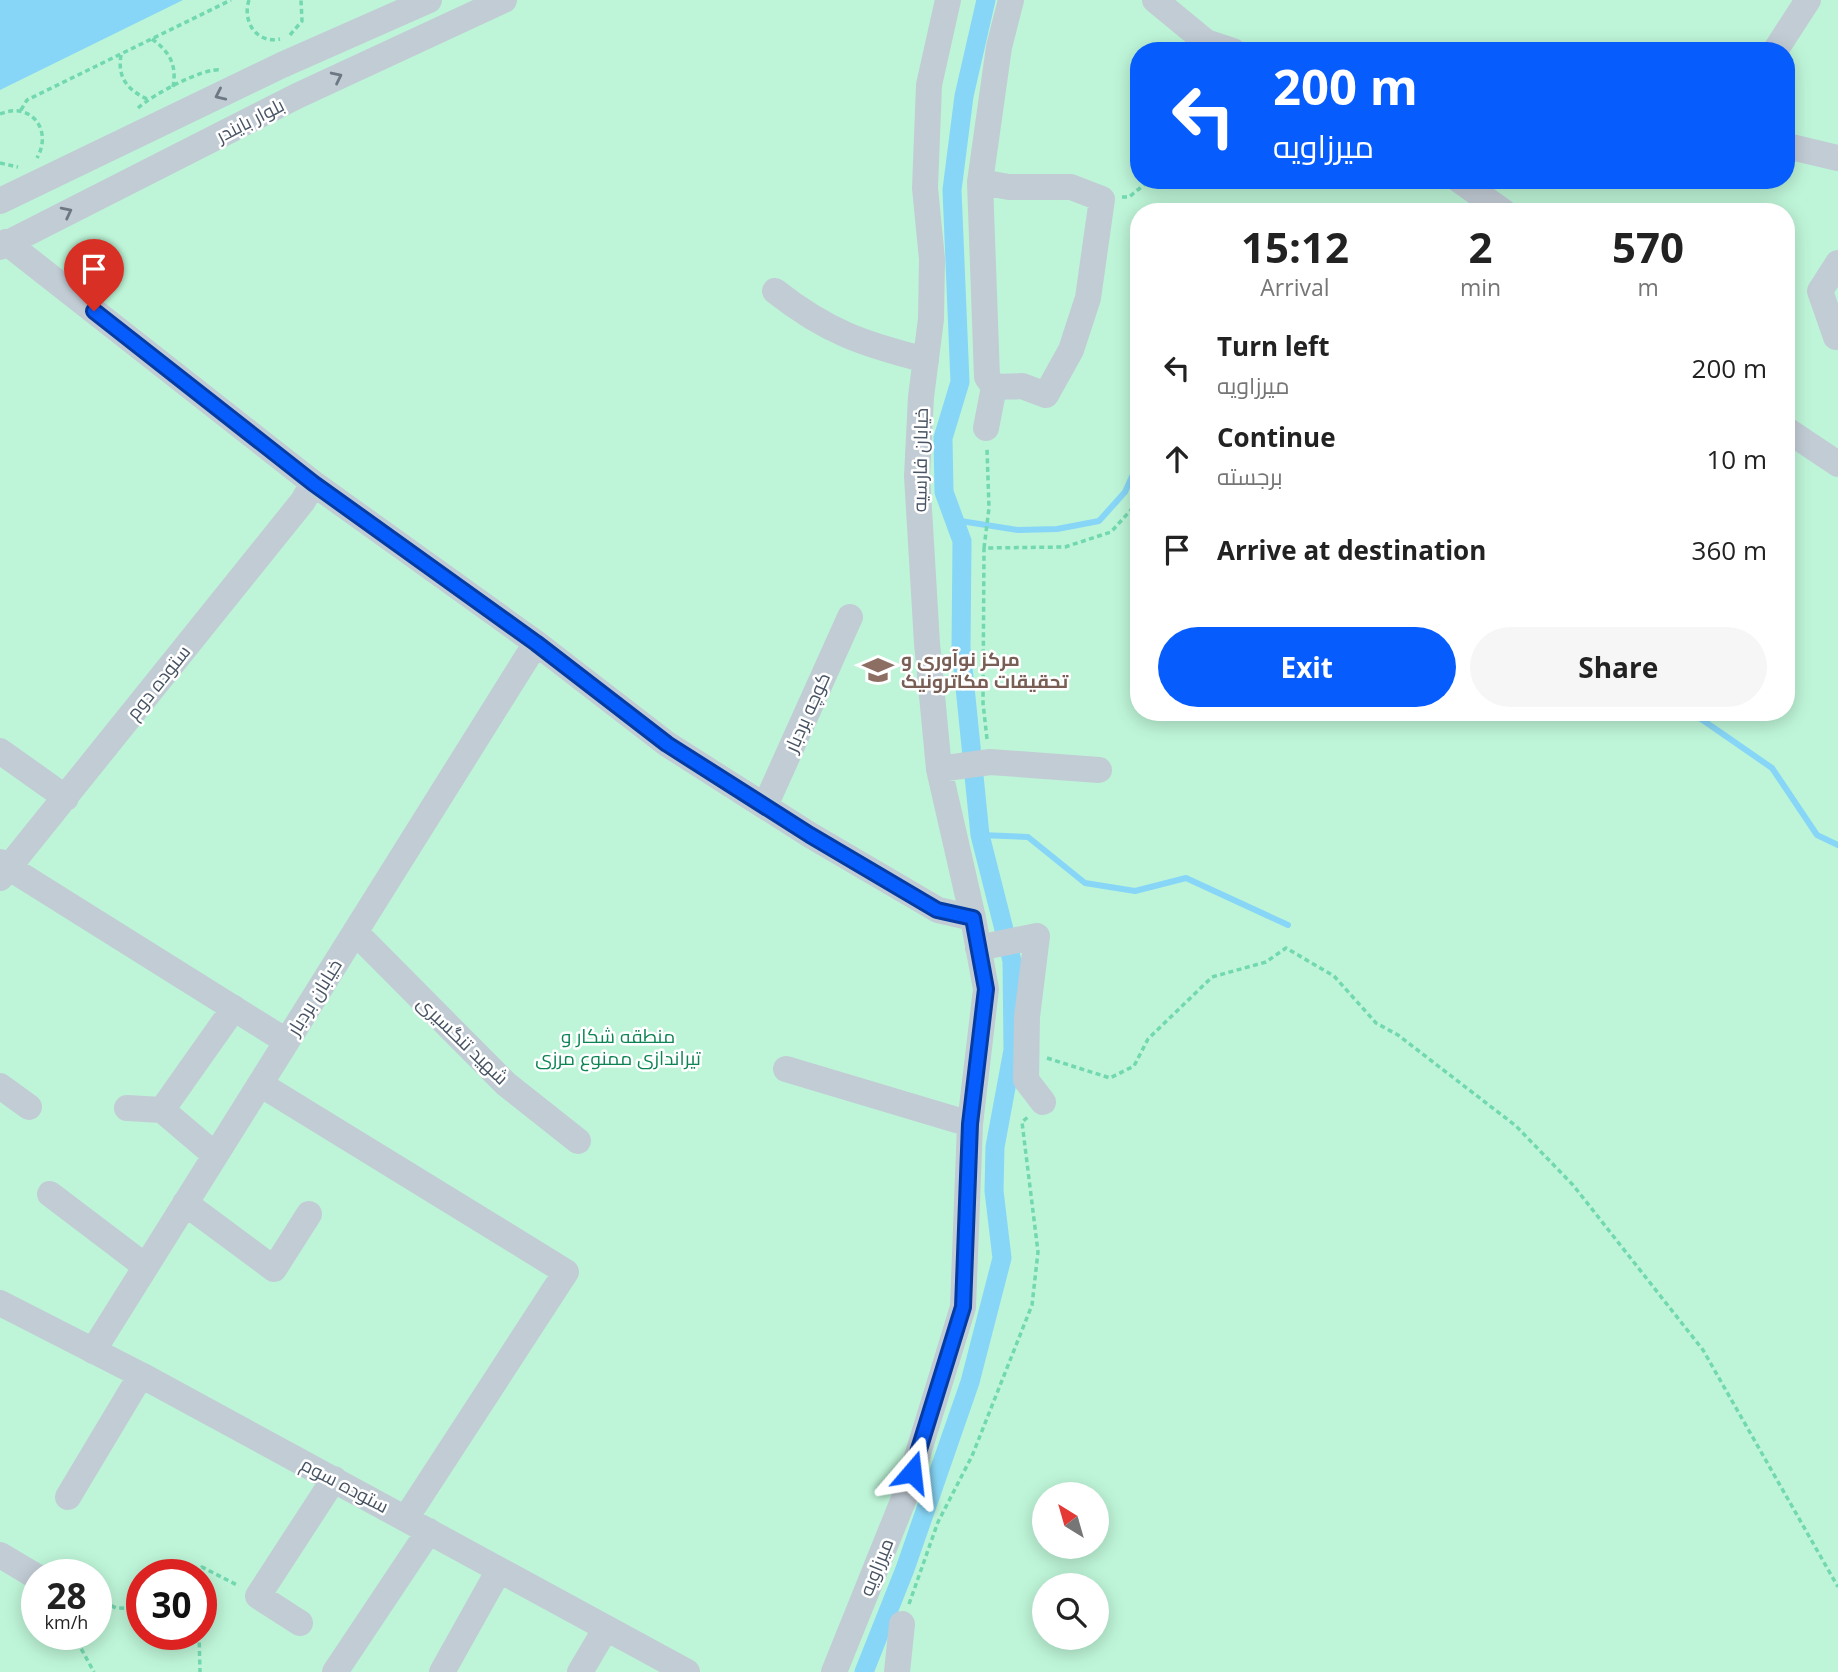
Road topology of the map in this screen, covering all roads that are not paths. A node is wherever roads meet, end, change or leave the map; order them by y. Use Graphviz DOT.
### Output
graph roads {
  1 [pos="429,0"];
  2 [pos="504,0"];
  3 [pos="948,0"];
  4 [pos="1011,0"];
  5 [pos="1155,0"];
  6 [pos="1808,0"];
  7 [pos="1200,42"];
  8 [pos="1781,42"];
  9 [pos="282,65"];
  10 [pos="297,96"];
  11 [pos="1795,148"];
  12 [pos="1838,158"];
  13 [pos="980,182"];
  14 [pos="1472,189"];
  15 [pos="0,201"];
  16 [pos="1491,203"];
  17 [pos="3,245"];
  18 [pos="1838,263"];
  19 [pos="775,291"];
  20 [pos="1836,337"];
  21 [pos="926,360"];
  22 [pos="994,387"];
  23 [pos="986,428"];
  24 [pos="1795,435"];
  25 [pos="1838,464"];
  26 [pos="313,483"];
  27 [pos="850,617"];
  28 [pos="536,643"];
  29 [pos="0,751"];
  30 [pos="967,765"];
  31 [pos="1099,770"];
  32 [pos="66,798"];
  33 [pos="765,806"];
  34 [pos="2,869"];
  35 [pos="973,918"];
  36 [pos="355,932"];
  37 [pos="996,944"];
  38 [pos="234,1008"];
  39 [pos="286,1041"];
  40 [pos="786,1069"];
  41 [pos="260,1084"];
  42 [pos="0,1086"];
  43 [pos="1043,1102"];
  44 [pos="29,1107"];
  45 [pos="127,1108"];
  46 [pos="162,1110"];
  47 [pos="970,1124"];
  48 [pos="578,1141"];
  49 [pos="215,1155"];
  50 [pos="50,1194"];
  51 [pos="185,1203"];
  52 [pos="309,1214"];
  53 [pos="145,1266"];
  54 [pos="0,1303"];
  55 [pos="93,1351"];
  56 [pos="141,1376"];
  57 [pos="334,1479"];
  58 [pos="68,1497"];
  59 [pos="417,1524"];
  60 [pos="0,1555"];
  61 [pos="21,1567"];
  62 [pos="499,1570"];
  63 [pos="300,1623"];
  64 [pos="902,1624"];
  65 [pos="606,1628"];
  66 [pos="335,1672"];
  67 [pos="442,1672"];
  68 [pos="580,1672"];
  69 [pos="687,1672"];
  70 [pos="834,1672"];
  71 [pos="897,1672"];
  1 -- 9 [label="street, بلوار بایندر"];
  10 -- 2 [label="street, بلوار بایندر, one-way"];
  3 -- 21 [label="street, خیابان فارسیه"];
  4 -- 13 [label="street"];
  5 -- 7 [label="street"];
  6 -- 8 [label="street"];
  9 -- 10 [label="street"];
  9 -- 15 [label="street, بلوار بایندر, one-way"];
  17 -- 10 [label="street, بلوار بایندر, one-way"];
  11 -- 12 [label="street"];
  13 -- 22 [label="street"];
  13 -- 22 [label="street"];
  14 -- 16 [label="street"];
  17 -- 26 [label="street"];
  18 -- 20 [label="street"];
  19 -- 21 [label="street"];
  21 -- 30 [label="street, خیابان فارسیه"];
  22 -- 23 [label="street"];
  24 -- 25 [label="street"];
  26 -- 28 [label="street"];
  26 -- 32 [label="street, ستوده دوم"];
  27 -- 33 [label="street, کوچه بردبار"];
  28 -- 33 [label="street"];
  28 -- 36 [label="street, خیابان بردبار"];
  29 -- 32 [label="street"];
  30 -- 31 [label="street"];
  30 -- 35 [label="street, خیابان فارسیه"];
  32 -- 34 [label="street, ستوده دوم"];
  33 -- 35 [label="street"];
  34 -- 38 [label="street"];
  35 -- 37 [label="street, میرزاویه"];
  36 -- 39 [label="street, خیابان بردبار"];
  36 -- 48 [label="street, شهید تنگسیری"];
  37 -- 43 [label="street"];
  37 -- 47 [label="street, میرزاویه"];
  38 -- 39 [label="street"];
  38 -- 46 [label="street"];
  39 -- 41 [label="street, خیابان بردبار"];
  40 -- 47 [label="street"];
  41 -- 49 [label="street, خیابان بردبار"];
  41 -- 59 [label="street"];
  42 -- 44 [label="street"];
  45 -- 46 [label="street"];
  46 -- 49 [label="street"];
  47 -- 70 [label="street, میرزاویه"];
  49 -- 51 [label="street, خیابان بردبار"];
  50 -- 53 [label="street"];
  51 -- 52 [label="street"];
  51 -- 53 [label="street, خیابان بردبار"];
  53 -- 55 [label="street, خیابان بردبار"];
  54 -- 55 [label="street, ستوده سوم"];
  55 -- 56 [label="street, ستوده سوم"];
  56 -- 57 [label="street, ستوده سوم"];
  56 -- 58 [label="street"];
  57 -- 59 [label="street, ستوده سوم"];
  57 -- 63 [label="street"];
  59 -- 62 [label="street, ستوده سوم"];
  59 -- 66 [label="street"];
  60 -- 61 [label="street"];
  62 -- 65 [label="street, ستوده سوم"];
  62 -- 67 [label="street"];
  64 -- 71 [label="street"];
  65 -- 68 [label="street"];
  65 -- 69 [label="street, ستوده سوم"];
}
